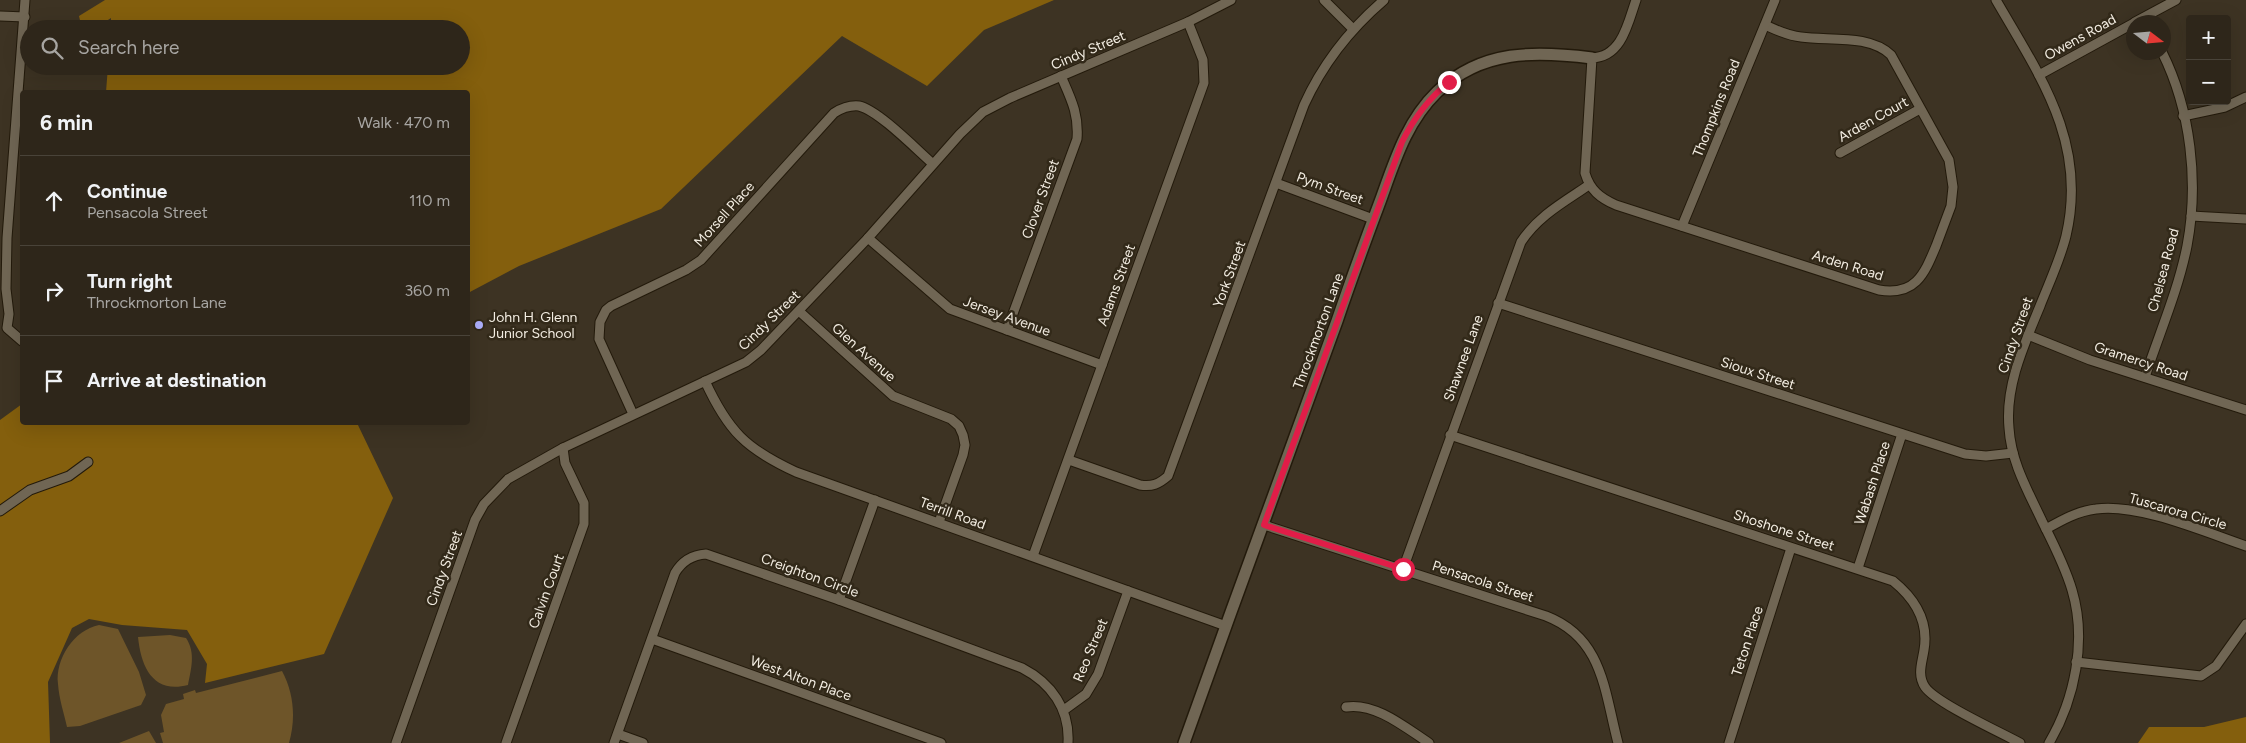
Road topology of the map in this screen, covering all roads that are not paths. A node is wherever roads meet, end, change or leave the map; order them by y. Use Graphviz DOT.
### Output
graph roads {
  1 [pos="25,0"];
  2 [pos="1231,0"];
  3 [pos="1324,0"];
  4 [pos="1384,0"];
  5 [pos="1636,0"];
  6 [pos="1775,0"];
  7 [pos="1996,0"];
  8 [pos="2176,0"];
  9 [pos="2151,15"];
  10 [pos="0,16"];
  11 [pos="25,17"];
  12 [pos="25,20"];
  13 [pos="1188,22"];
  14 [pos="1764,25"];
  15 [pos="1352,28"];
  16 [pos="2126,29"];
  17 [pos="1592,58"];
  18 [pos="2165,60"];
  19 [pos="20,75"];
  20 [pos="2039,75"];
  21 [pos="1061,76"];
  22 [pos="2246,97"];
  23 [pos="1920,109"];
  24 [pos="2184,116"];
  25 [pos="1840,153"];
  26 [pos="932,164"];
  27 [pos="1276,183"];
  28 [pos="1589,185"];
  29 [pos="2191,216"];
  30 [pos="1374,219"];
  31 [pos="2246,219"];
  32 [pos="1682,226"];
  33 [pos="868,238"];
  34 [pos="1498,303"];
  35 [pos="800,312"];
  36 [pos="7,328"];
  37 [pos="1007,330"];
  38 [pos="0,335"];
  39 [pos="2028,335"];
  40 [pos="20,339"];
  41 [pos="1102,365"];
  42 [pos="2145,377"];
  43 [pos="705,382"];
  44 [pos="2246,410"];
  45 [pos="633,414"];
  46 [pos="1902,434"];
  47 [pos="1450,435"];
  48 [pos="563,448"];
  49 [pos="2013,453"];
  50 [pos="1069,460"];
  51 [pos="88,462"];
  52 [pos="876,500"];
  53 [pos="0,511"];
  54 [pos="939,522"];
  55 [pos="1264,525"];
  56 [pos="2046,529"];
  57 [pos="2246,546"];
  58 [pos="1791,548"];
  59 [pos="1033,556"];
  60 [pos="1858,568"];
  61 [pos="1403,569"];
  62 [pos="1128,591"];
  63 [pos="839,600"];
  64 [pos="2246,624"];
  65 [pos="1226,626"];
  66 [pos="652,639"];
  67 [pos="2076,662"];
  68 [pos="1346,707"];
  69 [pos="1064,710"];
  70 [pos="618,734"];
  71 [pos="396,743"];
  72 [pos="506,743"];
  73 [pos="614,743"];
  74 [pos="644,743"];
  75 [pos="941,743"];
  76 [pos="1068,743"];
  77 [pos="1184,743"];
  78 [pos="1429,743"];
  79 [pos="1618,743"];
  80 [pos="1729,743"];
  81 [pos="2020,743"];
  82 [pos="2049,743"];
  1 -- 11 [label="street"];
  2 -- 13 [label="street, Cindy Street"];
  3 -- 15 [label="street"];
  4 -- 15 [label="street, York Street"];
  5 -- 17 [label="street"];
  6 -- 14 [label="street, Thompkins Road"];
  7 -- 20 [label="street, Cindy Street"];
  8 -- 9 [label="street, Owens Road"];
  10 -- 11 [label="street"];
  11 -- 12 [label="street"];
  13 -- 21 [label="street, Cindy Street"];
  13 -- 41 [label="street, Adams Street"];
  14 -- 23 [label="street, Arden Road"];
  14 -- 32 [label="street, Thompkins Road"];
  15 -- 27 [label="street, York Street"];
  16 -- 20 [label="street, Owens Road"];
  17 -- 28 [label="street"];
  17 -- 30 [label="street, Throckmorton Lane"];
  18 -- 24 [label="street, Chelsea Road"];
  19 -- 36 [label="street"];
  20 -- 39 [label="street, Cindy Street"];
  21 -- 26 [label="street, Cindy Street"];
  21 -- 37 [label="street, Clover Street"];
  22 -- 24 [label="street"];
  23 -- 25 [label="street, Arden Court"];
  23 -- 32 [label="street, Arden Road"];
  24 -- 29 [label="street, Chelsea Road"];
  26 -- 33 [label="street, Cindy Street"];
  26 -- 45 [label="street, Morsell Place"];
  27 -- 30 [label="street, Pym Street"];
  27 -- 50 [label="street, York Street"];
  28 -- 32 [label="street, Arden Road"];
  28 -- 34 [label="street, Shawnee Lane"];
  29 -- 31 [label="street"];
  29 -- 42 [label="street, Chelsea Road"];
  30 -- 55 [label="street, Throckmorton Lane"];
  33 -- 35 [label="street, Cindy Street"];
  33 -- 37 [label="street, Jersey Avenue"];
  34 -- 46 [label="street, Sioux Street"];
  34 -- 47 [label="street, Shawnee Lane"];
  35 -- 43 [label="street, Cindy Street"];
  35 -- 54 [label="street, Glen Avenue"];
  36 -- 38 [label="street"];
  36 -- 40 [label="street"];
  37 -- 41 [label="street, Jersey Avenue"];
  39 -- 42 [label="street, Gramercy Road"];
  39 -- 49 [label="street, Cindy Street"];
  41 -- 50 [label="street, Adams Street"];
  42 -- 44 [label="street, Gramercy Road"];
  43 -- 45 [label="street, Cindy Street"];
  43 -- 52 [label="street, Terrill Road"];
  45 -- 48 [label="street, Cindy Street"];
  46 -- 49 [label="street, Sioux Street"];
  46 -- 60 [label="street, Wabash Place"];
  47 -- 58 [label="street, Shoshone Street"];
  47 -- 61 [label="street, Shawnee Lane"];
  48 -- 71 [label="street, Cindy Street"];
  48 -- 72 [label="street, Calvin Court"];
  49 -- 56 [label="street, Cindy Street"];
  50 -- 59 [label="street, Adams Street"];
  51 -- 53 [label="street"];
  52 -- 54 [label="street, Terrill Road"];
  52 -- 63 [label="street"];
  54 -- 59 [label="street, Terrill Road"];
  55 -- 61 [label="street, Pensacola Street"];
  55 -- 65 [label="street, Throckmorton Lane"];
  56 -- 57 [label="street, Tuscarora Circle"];
  56 -- 67 [label="street, Cindy Street"];
  58 -- 60 [label="street, Shoshone Street"];
  58 -- 80 [label="street, Teton Place"];
  59 -- 62 [label="street, Terrill Road"];
  60 -- 81 [label="street, Shoshone Street"];
  61 -- 79 [label="street, Pensacola Street"];
  62 -- 65 [label="street, Terrill Road"];
  62 -- 69 [label="street, Reo Street"];
  63 -- 66 [label="street, Creighton Circle"];
  63 -- 69 [label="street, Creighton Circle"];
  64 -- 67 [label="street"];
  65 -- 77 [label="street, Throckmorton Lane"];
  66 -- 70 [label="street, Creighton Circle"];
  66 -- 75 [label="street, West Alton Place"];
  67 -- 82 [label="street, Cindy Street"];
  68 -- 78 [label="street"];
  69 -- 76 [label="street, Creighton Circle"];
  70 -- 73 [label="street, Creighton Circle"];
  70 -- 74 [label="street"];
}
